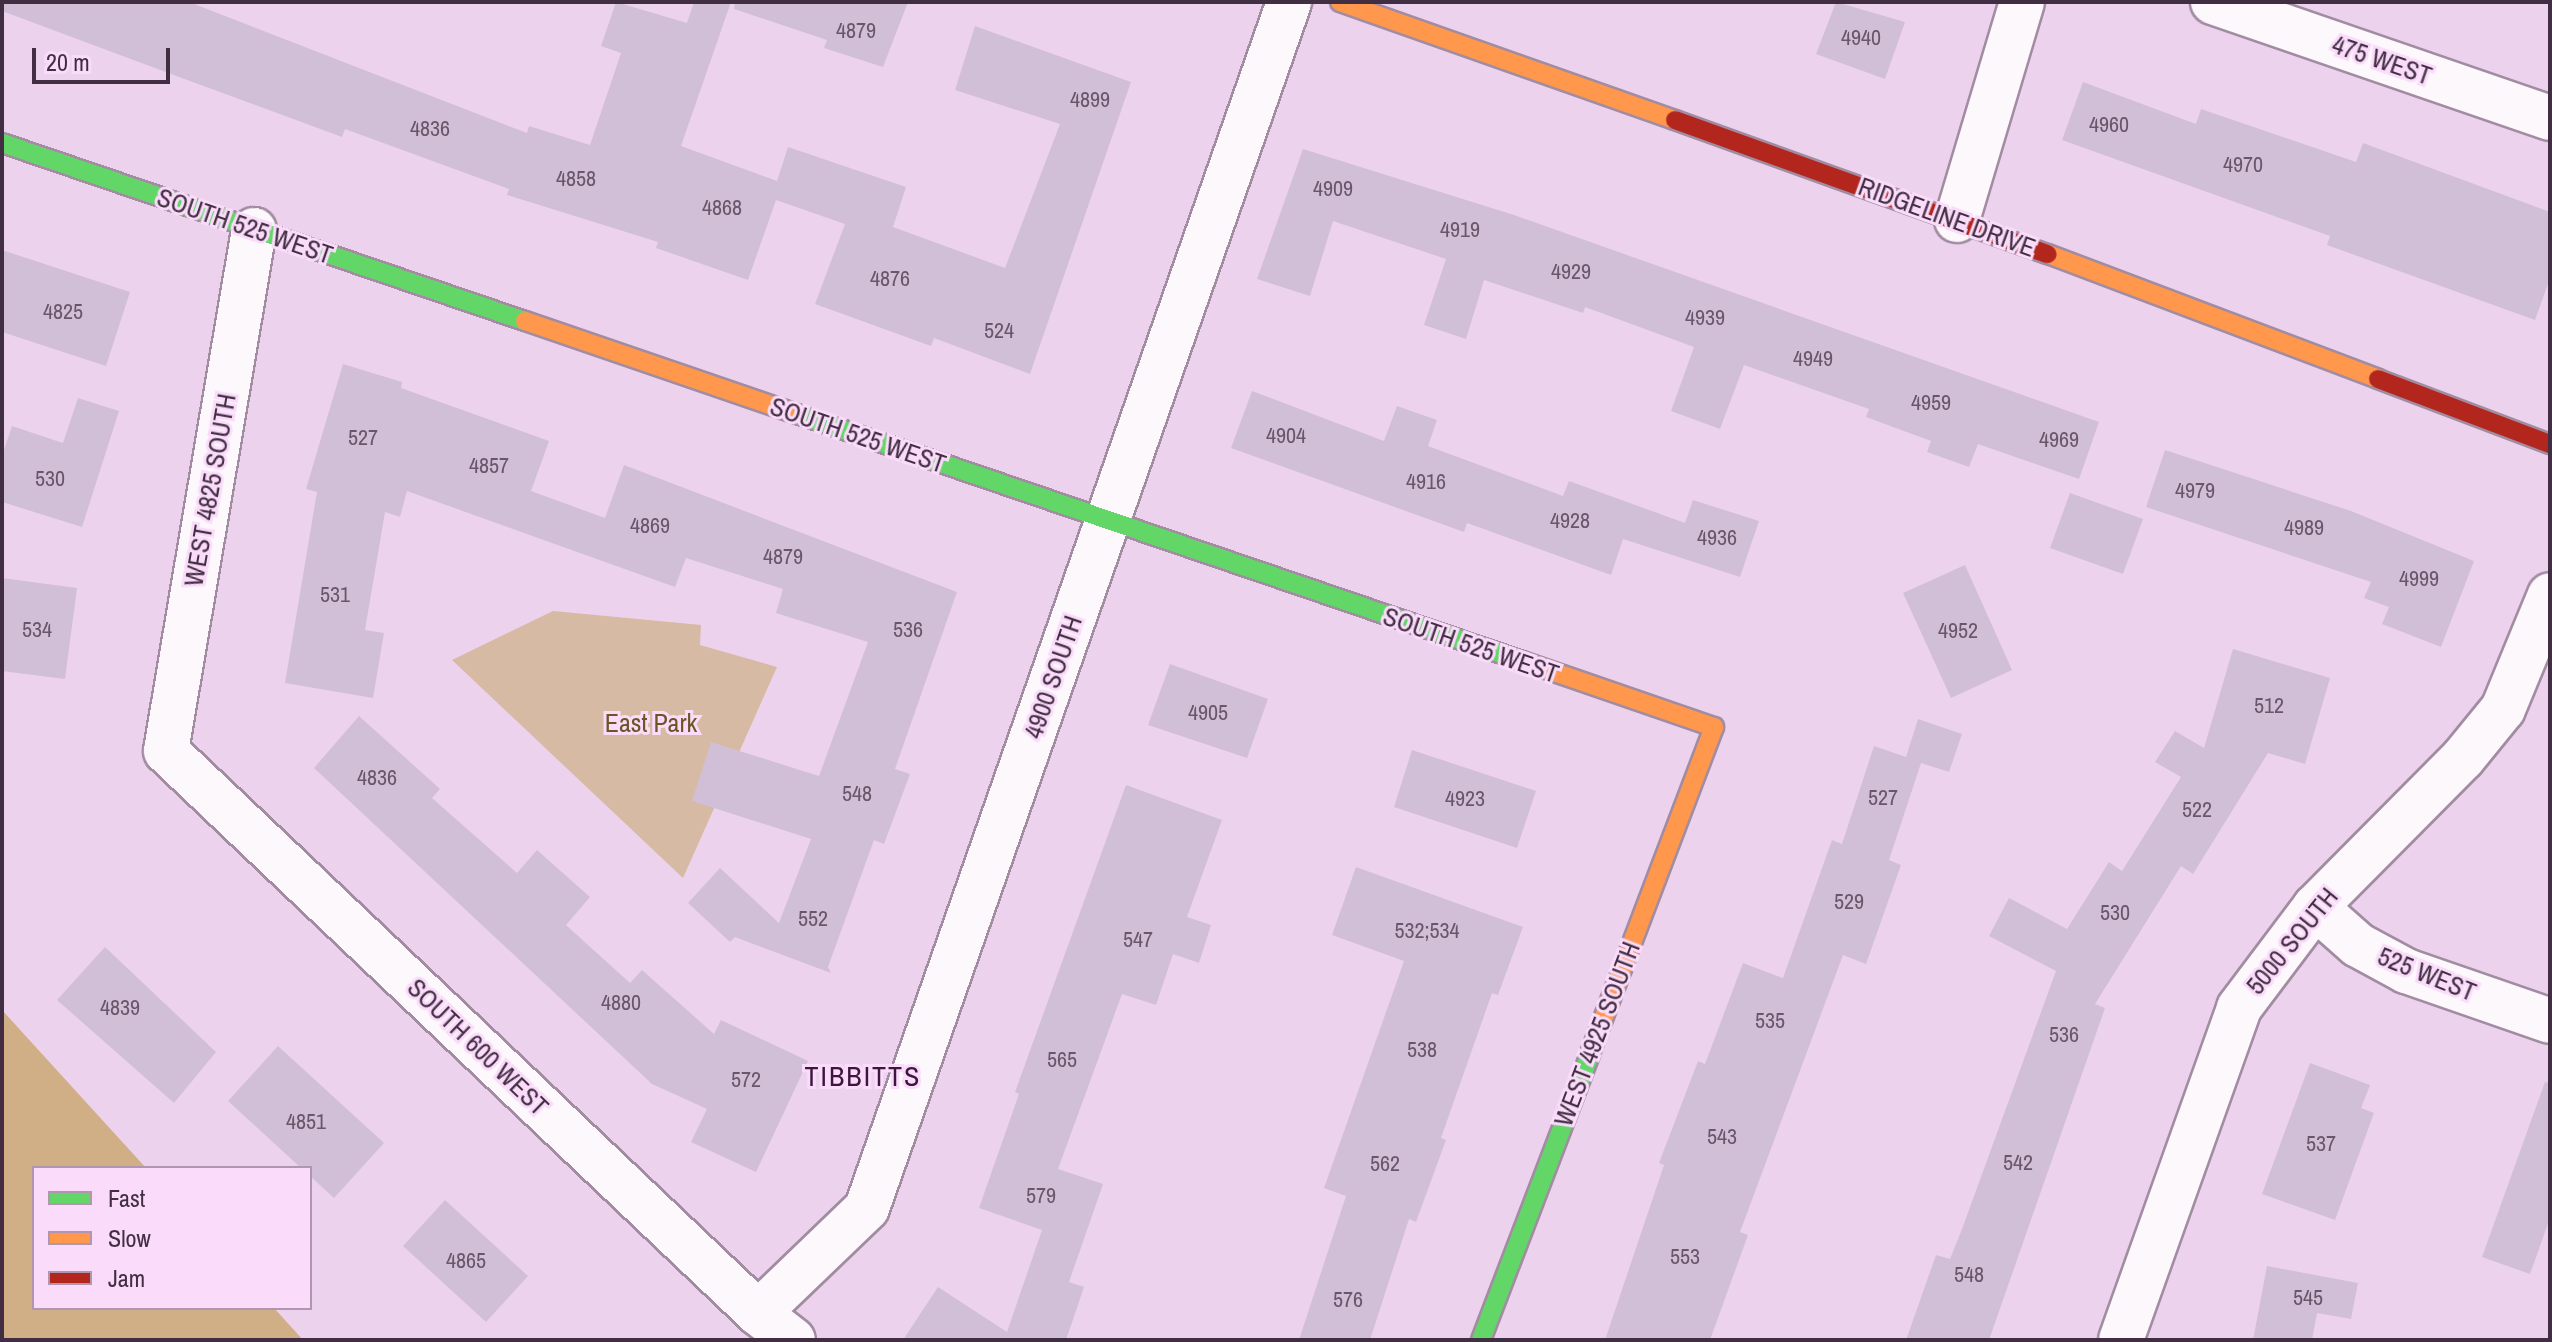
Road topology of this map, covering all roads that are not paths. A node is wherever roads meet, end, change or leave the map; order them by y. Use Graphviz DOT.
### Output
graph roads {
  1 [pos="1289,2"];
  2 [pos="1340,2"];
  3 [pos="2022,2"];
  4 [pos="2213,2"];
  5 [pos="2550,118"];
  6 [pos="2,143"];
  7 [pos="1957,220"];
  8 [pos="254,230"];
  9 [pos="2550,444"];
  10 [pos="1108,521"];
  11 [pos="2550,595"];
  12 [pos="1714,727"];
  13 [pos="166,751"];
  14 [pos="2315,907"];
  15 [pos="2550,1021"];
  16 [pos="758,1313"];
  17 [pos="793,1340"];
  18 [pos="1481,1340"];
  19 [pos="2121,1340"];
  1 -- 10 [label="street, 4900 SOUTH"];
  2 -- 7 [label="street, RIDGELINE DRIVE"];
  3 -- 7 [label="street"];
  4 -- 5 [label="street, 475 WEST"];
  6 -- 8 [label="street, SOUTH 525 WEST"];
  7 -- 9 [label="street, RIDGELINE DRIVE"];
  8 -- 10 [label="street, SOUTH 525 WEST"];
  8 -- 13 [label="street, WEST 4825 SOUTH"];
  10 -- 12 [label="street, SOUTH 525 WEST"];
  10 -- 16 [label="street, 4900 SOUTH"];
  11 -- 14 [label="street, 5000 SOUTH"];
  12 -- 18 [label="street, WEST 4925 SOUTH"];
  13 -- 16 [label="street, SOUTH 600 WEST"];
  14 -- 15 [label="street, 525 WEST"];
  14 -- 19 [label="street, 5000 SOUTH"];
  16 -- 17 [label="street, SOUTH 600 WEST"];
}
